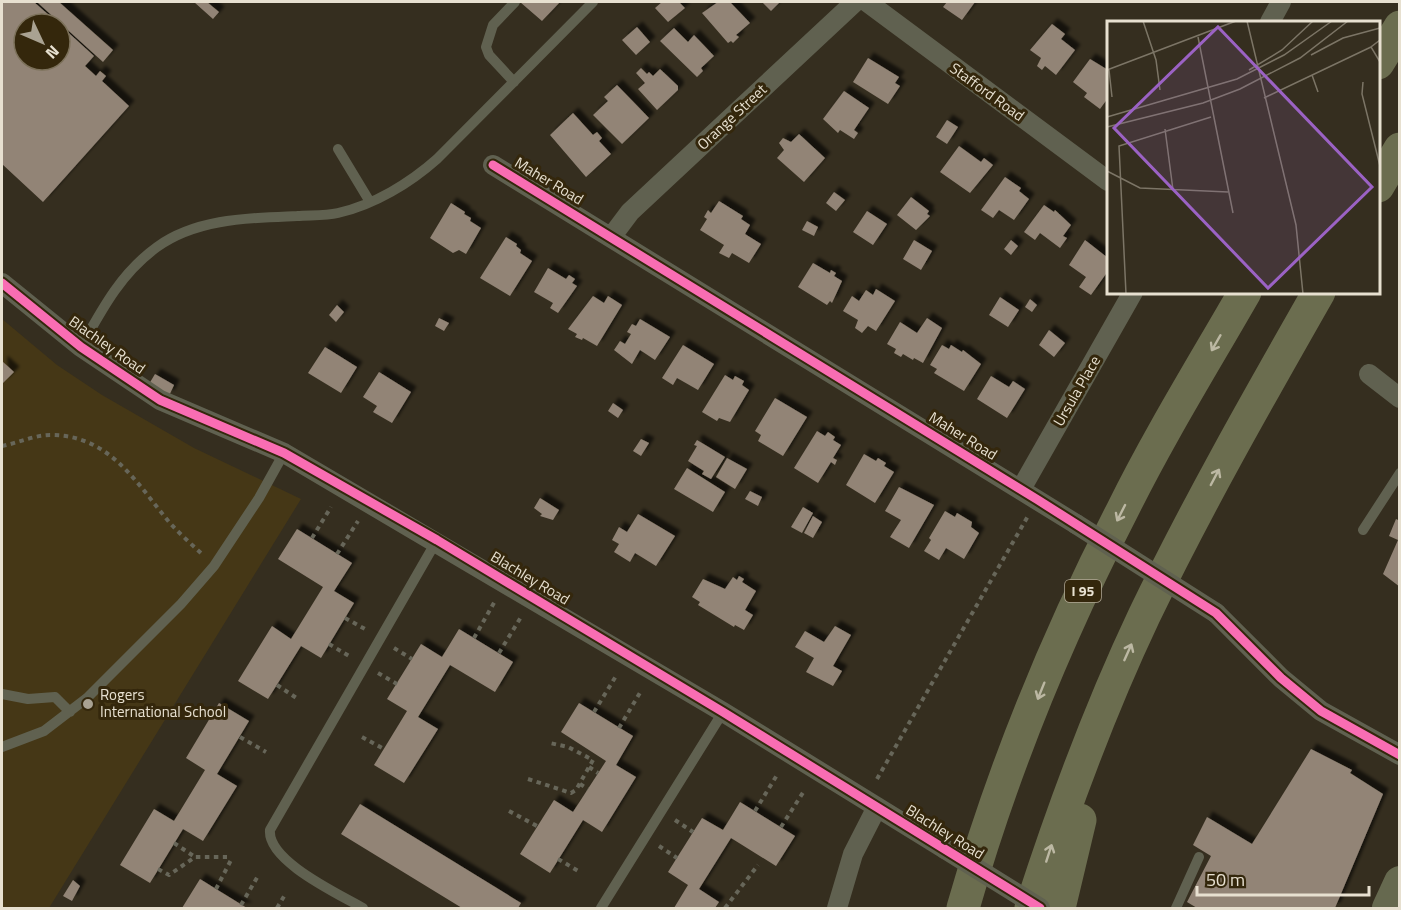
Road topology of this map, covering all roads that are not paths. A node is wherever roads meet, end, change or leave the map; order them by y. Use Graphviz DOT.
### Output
graph roads {
  1 [pos="515,2"];
  2 [pos="593,2"];
  3 [pos="855,2"];
  4 [pos="867,2"];
  5 [pos="1281,2"];
  6 [pos="1271,21"];
  7 [pos="1400,27"];
  8 [pos="1380,60"];
  9 [pos="514,82"];
  10 [pos="338,149"];
  11 [pos="1400,149"];
  12 [pos="493,165"];
  13 [pos="1107,180"];
  14 [pos="1380,183"];
  15 [pos="370,202"];
  16 [pos="612,236"];
  17 [pos="2,283"];
  18 [pos="1132,294"];
  19 [pos="1244,294"];
  20 [pos="1318,294"];
  21 [pos="81,347"];
  22 [pos="1369,374"];
  23 [pos="1400,398"];
  24 [pos="285,453"];
  25 [pos="1400,473"];
  26 [pos="1021,489"];
  27 [pos="1363,530"];
  28 [pos="437,540"];
  29 [pos="1110,693"];
  30 [pos="2,694"];
  31 [pos="70,712"];
  32 [pos="723,712"];
  33 [pos="2,747"];
  34 [pos="1400,755"];
  35 [pos="877,807"];
  36 [pos="1199,856"];
  37 [pos="1400,882"];
  38 [pos="363,909"];
  39 [pos="601,909"];
  40 [pos="837,909"];
  41 [pos="963,909"];
  42 [pos="1031,909"];
  43 [pos="1040,909"];
  44 [pos="1059,909"];
  45 [pos="1176,909"];
  46 [pos="1388,909"];
  1 -- 9 [label="lane"];
  2 -- 9 [label="lane"];
  3 -- 16 [label="street, Orange Street"];
  4 -- 13 [label="street, Stafford Road"];
  5 -- 6 [label="street"];
  7 -- 8 [label="highway"];
  9 -- 15 [label="lane"];
  10 -- 15 [label="lane"];
  11 -- 14 [label="highway"];
  12 -- 16 [label="street, Maher Road"];
  15 -- 21 [label="lane"];
  16 -- 26 [label="street, Maher Road"];
  17 -- 21 [label="street, Blachley Road"];
  18 -- 26 [label="street, Ursula Place"];
  19 -- 41 [label="highway, I 95, one-way"];
  29 -- 20 [label="highway, one-way"];
  21 -- 24 [label="street, Blachley Road"];
  22 -- 23 [label="street"];
  24 -- 28 [label="street, Blachley Road"];
  24 -- 31 [label="lane"];
  25 -- 27 [label="lane"];
  26 -- 34 [label="street, Maher Road, bridge"];
  28 -- 32 [label="street, Blachley Road"];
  28 -- 38 [label="lane"];
  42 -- 29 [label="highway, one-way"];
  29 -- 44 [label="highway"];
  30 -- 31 [label="lane"];
  31 -- 33 [label="lane"];
  32 -- 35 [label="street, Blachley Road"];
  32 -- 39 [label="lane"];
  35 -- 40 [label="street"];
  35 -- 43 [label="street, Blachley Road, bridge"];
  36 -- 45 [label="lane"];
  37 -- 46 [label="main road"];
}
